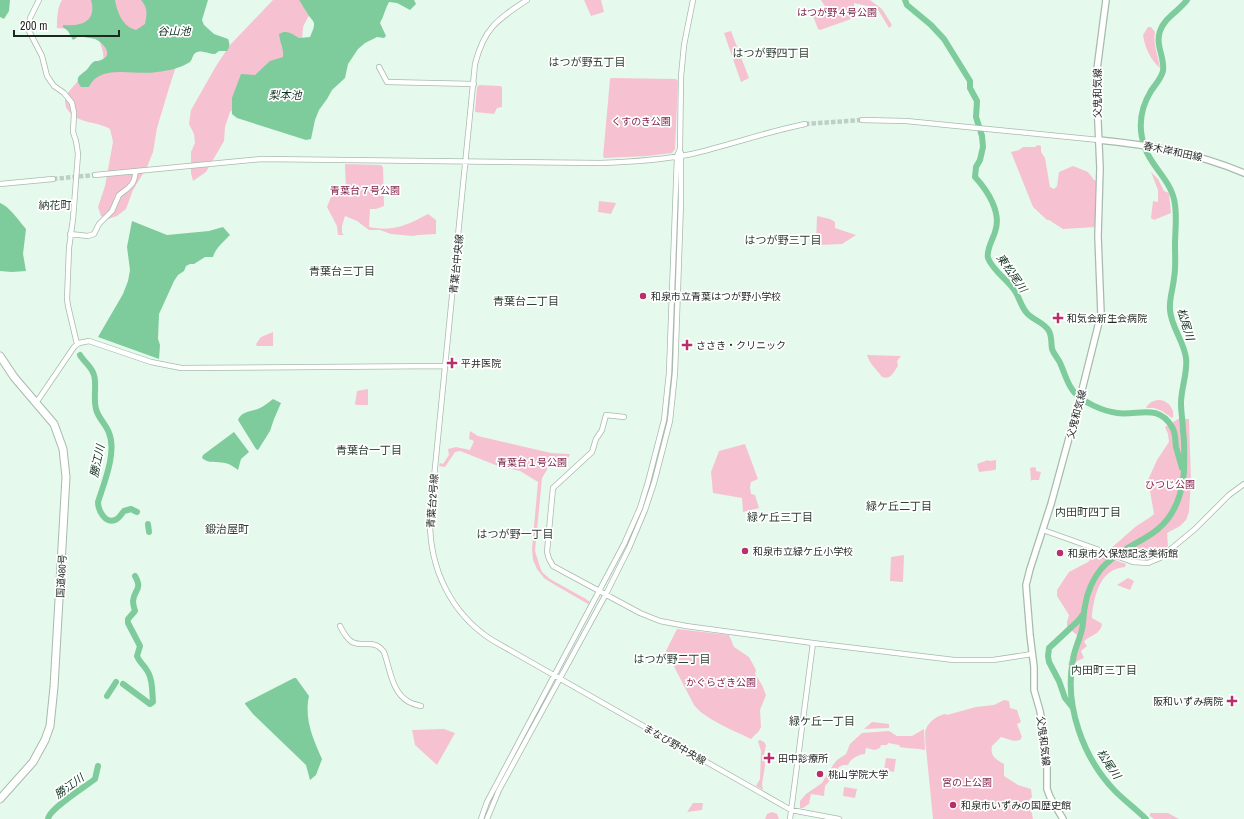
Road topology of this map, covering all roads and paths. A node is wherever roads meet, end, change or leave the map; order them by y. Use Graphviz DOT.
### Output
graph roads {
  1 [pos="39,0"];
  2 [pos="528,0"];
  3 [pos="693,0"];
  4 [pos="1106,0"];
  5 [pos="379,67"];
  6 [pos="474,84"];
  7 [pos="862,120"];
  8 [pos="804,124"];
  9 [pos="1099,140"];
  10 [pos="680,156"];
  11 [pos="466,161"];
  12 [pos="136,171"];
  13 [pos="1244,173"];
  14 [pos="95,175"];
  15 [pos="53,179"];
  16 [pos="0,184"];
  17 [pos="70,234"];
  18 [pos="77,344"];
  19 [pos="0,356"];
  20 [pos="445,366"];
  21 [pos="36,403"];
  22 [pos="624,418"];
  23 [pos="1244,484"];
  24 [pos="1043,530"];
  25 [pos="600,592"];
  26 [pos="606,594"];
  27 [pos="340,626"];
  28 [pos="813,643"];
  29 [pos="1032,654"];
  30 [pos="554,676"];
  31 [pos="560,678"];
  32 [pos="421,706"];
  33 [pos="0,799"];
  34 [pos="791,810"];
  35 [pos="480,819"];
  36 [pos="487,819"];
  37 [pos="790,819"];
  38 [pos="839,819"];
  39 [pos="1063,819"];
  1 -- 17 [label="street"];
  2 -- 6 [label="street, 青葉台中央線"];
  3 -- 10 [label="street"];
  4 -- 9 [label="main road, 父鬼和気線"];
  5 -- 6 [label="street"];
  6 -- 11 [label="street, 青葉台中央線"];
  7 -- 9 [label="street"];
  8 -- 10 [label="street"];
  9 -- 13 [label="main road, 春木岸和田線"];
  9 -- 24 [label="main road, 父鬼和気線"];
  10 -- 11 [label="street"];
  10 -- 25 [label="street"];
  10 -- 26 [label="street"];
  11 -- 12 [label="street"];
  11 -- 20 [label="street, 青葉台中央線"];
  12 -- 14 [label="street"];
  12 -- 17 [label="street"];
  15 -- 16 [label="street"];
  17 -- 18 [label="street"];
  18 -- 20 [label="street"];
  18 -- 21 [label="street"];
  19 -- 21 [label="highway, 国道480号"];
  20 -- 30 [label="street, 青葉台2号線"];
  21 -- 33 [label="highway, 国道480号"];
  22 -- 25 [label="street"];
  23 -- 24 [label="street"];
  24 -- 29 [label="main road, 父鬼和気線"];
  25 -- 26 [label="street"];
  25 -- 30 [label="street"];
  26 -- 28 [label="street"];
  26 -- 31 [label="street"];
  27 -- 32 [label="street"];
  28 -- 29 [label="street"];
  28 -- 34 [label="street"];
  29 -- 39 [label="main road, 父鬼和気線"];
  30 -- 31 [label="street, 青葉台2号線"];
  30 -- 35 [label="street"];
  31 -- 34 [label="street, まなび野中央線"];
  31 -- 36 [label="street"];
  34 -- 37 [label="street"];
  34 -- 38 [label="street, まなび野中央線"];
}
